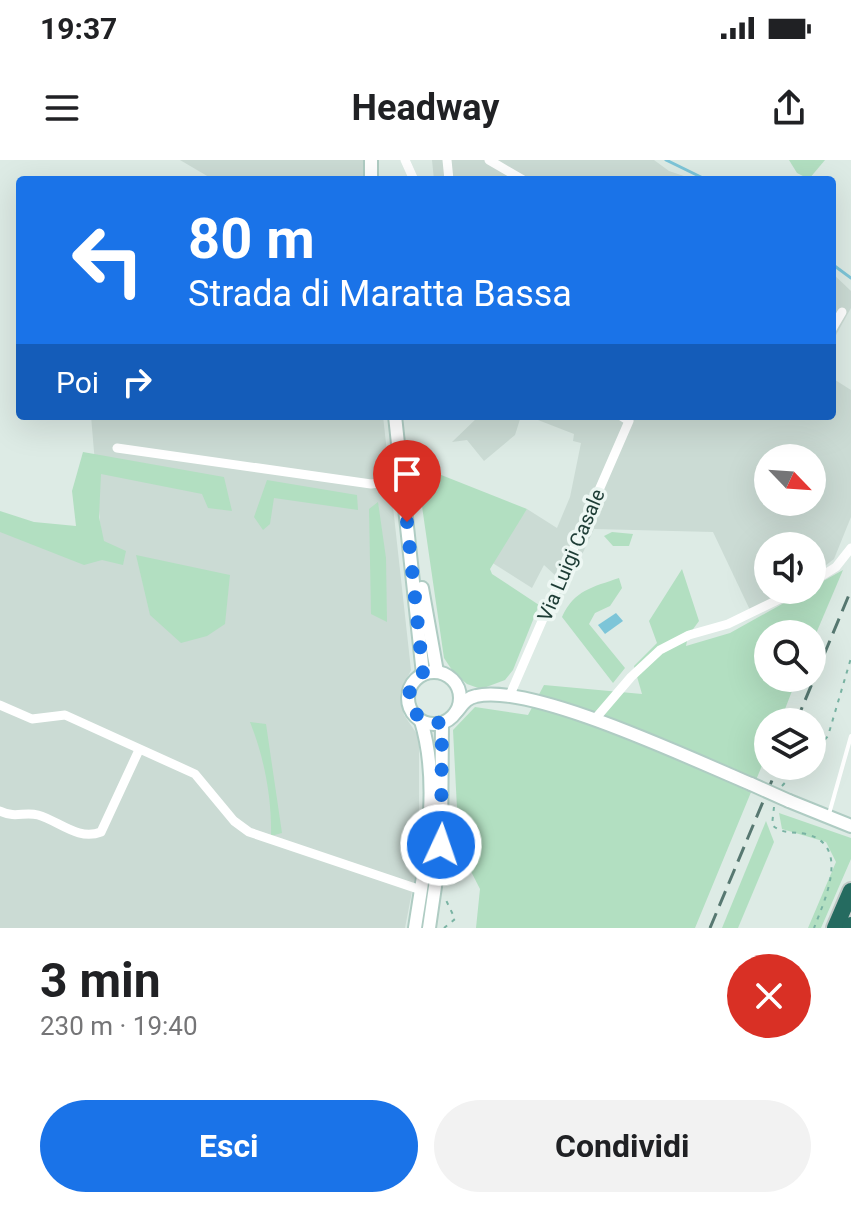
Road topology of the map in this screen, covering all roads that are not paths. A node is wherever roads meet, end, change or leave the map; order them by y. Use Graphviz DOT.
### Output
graph roads {
  1 [pos="489,160"];
  2 [pos="516,176"];
  3 [pos="842,312"];
  4 [pos="836,322"];
  5 [pos="396,420"];
  6 [pos="626,420"];
  7 [pos="117,448"];
  8 [pos="404,486"];
  9 [pos="851,548"];
  10 [pos="826,573"];
  11 [pos="769,604"];
  12 [pos="437,672"];
  13 [pos="423,674"];
  14 [pos="456,683"];
  15 [pos="479,695"];
  16 [pos="509,697"];
  17 [pos="0,705"];
  18 [pos="457,711"];
  19 [pos="595,719"];
  20 [pos="421,721"];
  21 [pos="442,723"];
  22 [pos="851,736"];
  23 [pos="139,750"];
  24 [pos="0,811"];
  25 [pos="828,816"];
  26 [pos="851,826"];
  27 [pos="421,890"];
  28 [pos="851,891"];
  29 [pos="415,928"];
  30 [pos="429,928"];
  31 [pos="835,928"];
  1 -- 2 [label="street"];
  3 -- 4 [label="street"];
  5 -- 8 [label="main road"];
  6 -- 16 [label="street, Via Luigi Casale"];
  7 -- 8 [label="street"];
  8 -- 12 [label="main road"];
  8 -- 13 [label="main road"];
  9 -- 10 [label="street"];
  11 -- 19 [label="street"];
  12 -- 13 [label="main road"];
  12 -- 14 [label="main road"];
  13 -- 20 [label="main road"];
  14 -- 15 [label="main road"];
  14 -- 18 [label="main road"];
  15 -- 16 [label="main road"];
  15 -- 18 [label="main road"];
  16 -- 19 [label="main road"];
  17 -- 23 [label="street"];
  18 -- 21 [label="main road"];
  19 -- 25 [label="main road, bridge"];
  20 -- 21 [label="main road"];
  20 -- 27 [label="main road"];
  21 -- 30 [label="main road"];
  22 -- 25 [label="lane"];
  23 -- 24 [label="street"];
  23 -- 27 [label="street"];
  25 -- 26 [label="main road"];
  27 -- 29 [label="main road"];
  28 -- 31 [label="highway"];
}
